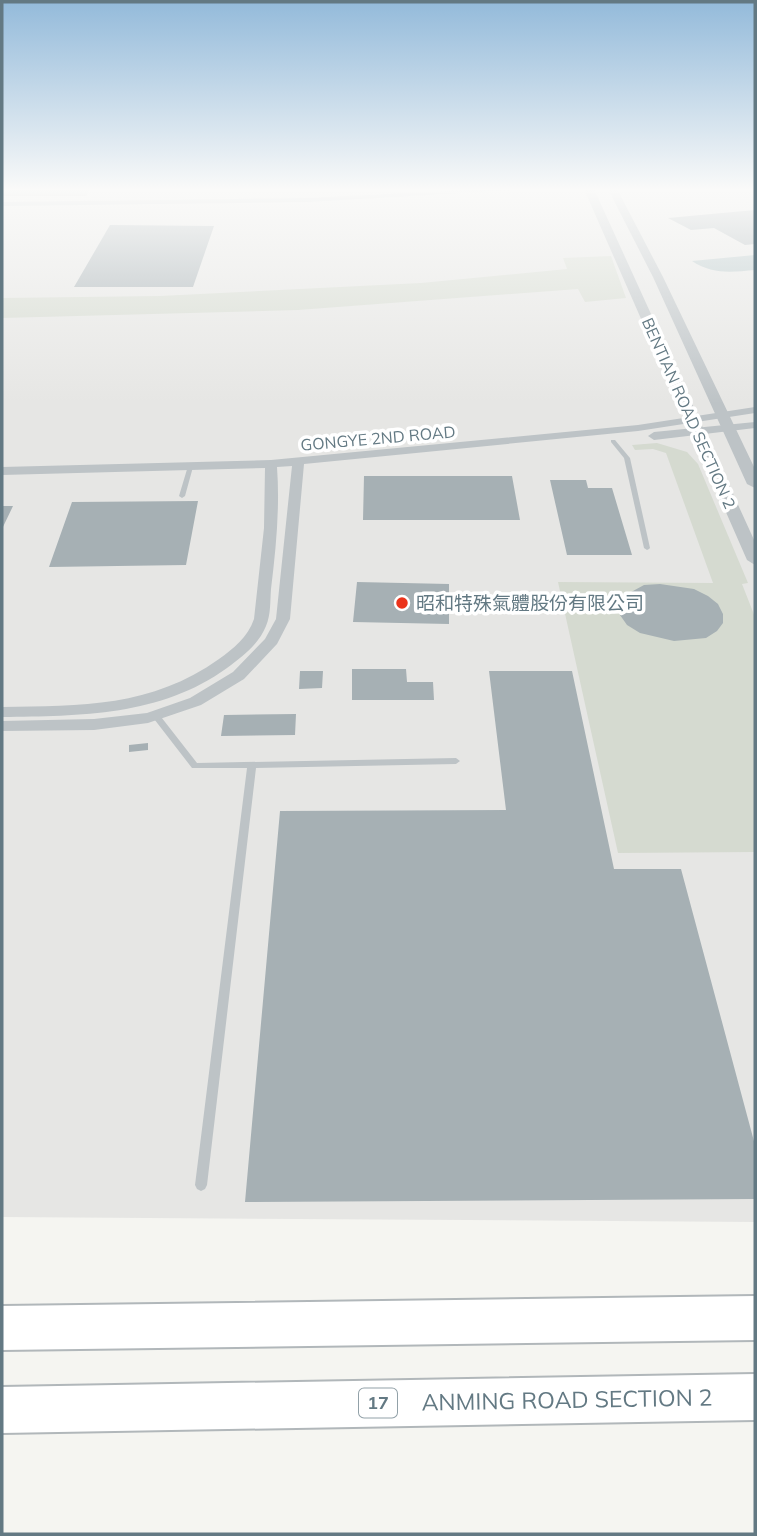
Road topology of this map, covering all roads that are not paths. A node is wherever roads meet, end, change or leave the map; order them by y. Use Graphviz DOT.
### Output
graph roads {
  1 [pos="621,261"];
  2 [pos="649,261"];
  3 [pos="755,410"];
  4 [pos="722,414"];
  5 [pos="695,425"];
  6 [pos="755,425"];
  7 [pos="729,428"];
  8 [pos="612,441"];
  9 [pos="453,452"];
  10 [pos="297,466"];
  11 [pos="272,468"];
  12 [pos="2,471"];
  13 [pos="189,471"];
  14 [pos="2,482"];
  15 [pos="755,485"];
  16 [pos="182,496"];
  17 [pos="647,548"];
  18 [pos="755,560"];
  19 [pos="266,580"];
  20 [pos="287,580"];
  21 [pos="151,708"];
  22 [pos="2,712"];
  23 [pos="2,726"];
  24 [pos="456,761"];
  25 [pos="252,765"];
  26 [pos="201,1185"];
  27 [pos="755,1318"];
  28 [pos="2,1328"];
  29 [pos="755,1397"];
  30 [pos="2,1410"];
  1 -- 5 [label="street, BENTIAN ROAD SECTION 2"];
  2 -- 4 [label="street, BENTIAN ROAD SECTION 2"];
  3 -- 4 [label="street, GONGYE 2ND ROAD"];
  4 -- 5 [label="street, GONGYE 2ND ROAD"];
  4 -- 7 [label="street, BENTIAN ROAD SECTION 2"];
  5 -- 7 [label="street, GONGYE 2ND ROAD"];
  5 -- 8 [label="street, GONGYE 2ND ROAD"];
  5 -- 9 [label="street, GONGYE 2ND ROAD"];
  5 -- 18 [label="street, BENTIAN ROAD SECTION 2"];
  6 -- 7 [label="street, GONGYE 2ND ROAD"];
  7 -- 15 [label="street, BENTIAN ROAD SECTION 2"];
  8 -- 9 [label="street, GONGYE 2ND ROAD"];
  8 -- 17 [label="lane"];
  9 -- 10 [label="street, GONGYE 2ND ROAD"];
  10 -- 11 [label="street, GONGYE 2ND ROAD"];
  10 -- 20 [label="street"];
  11 -- 13 [label="street, GONGYE 2ND ROAD"];
  11 -- 19 [label="street"];
  12 -- 13 [label="street, GONGYE 2ND ROAD"];
  13 -- 14 [label="street, GONGYE 2ND ROAD"];
  13 -- 16 [label="lane"];
  19 -- 20 [label="street"];
  19 -- 21 [label="street"];
  20 -- 21 [label="street"];
  21 -- 22 [label="street"];
  21 -- 23 [label="street"];
  21 -- 25 [label="lane"];
  24 -- 25 [label="lane"];
  25 -- 26 [label="lane"];
  27 -- 28 [label="main road"];
  29 -- 30 [label="main road, ANMING ROAD SECTION 2 / 17"];
}
